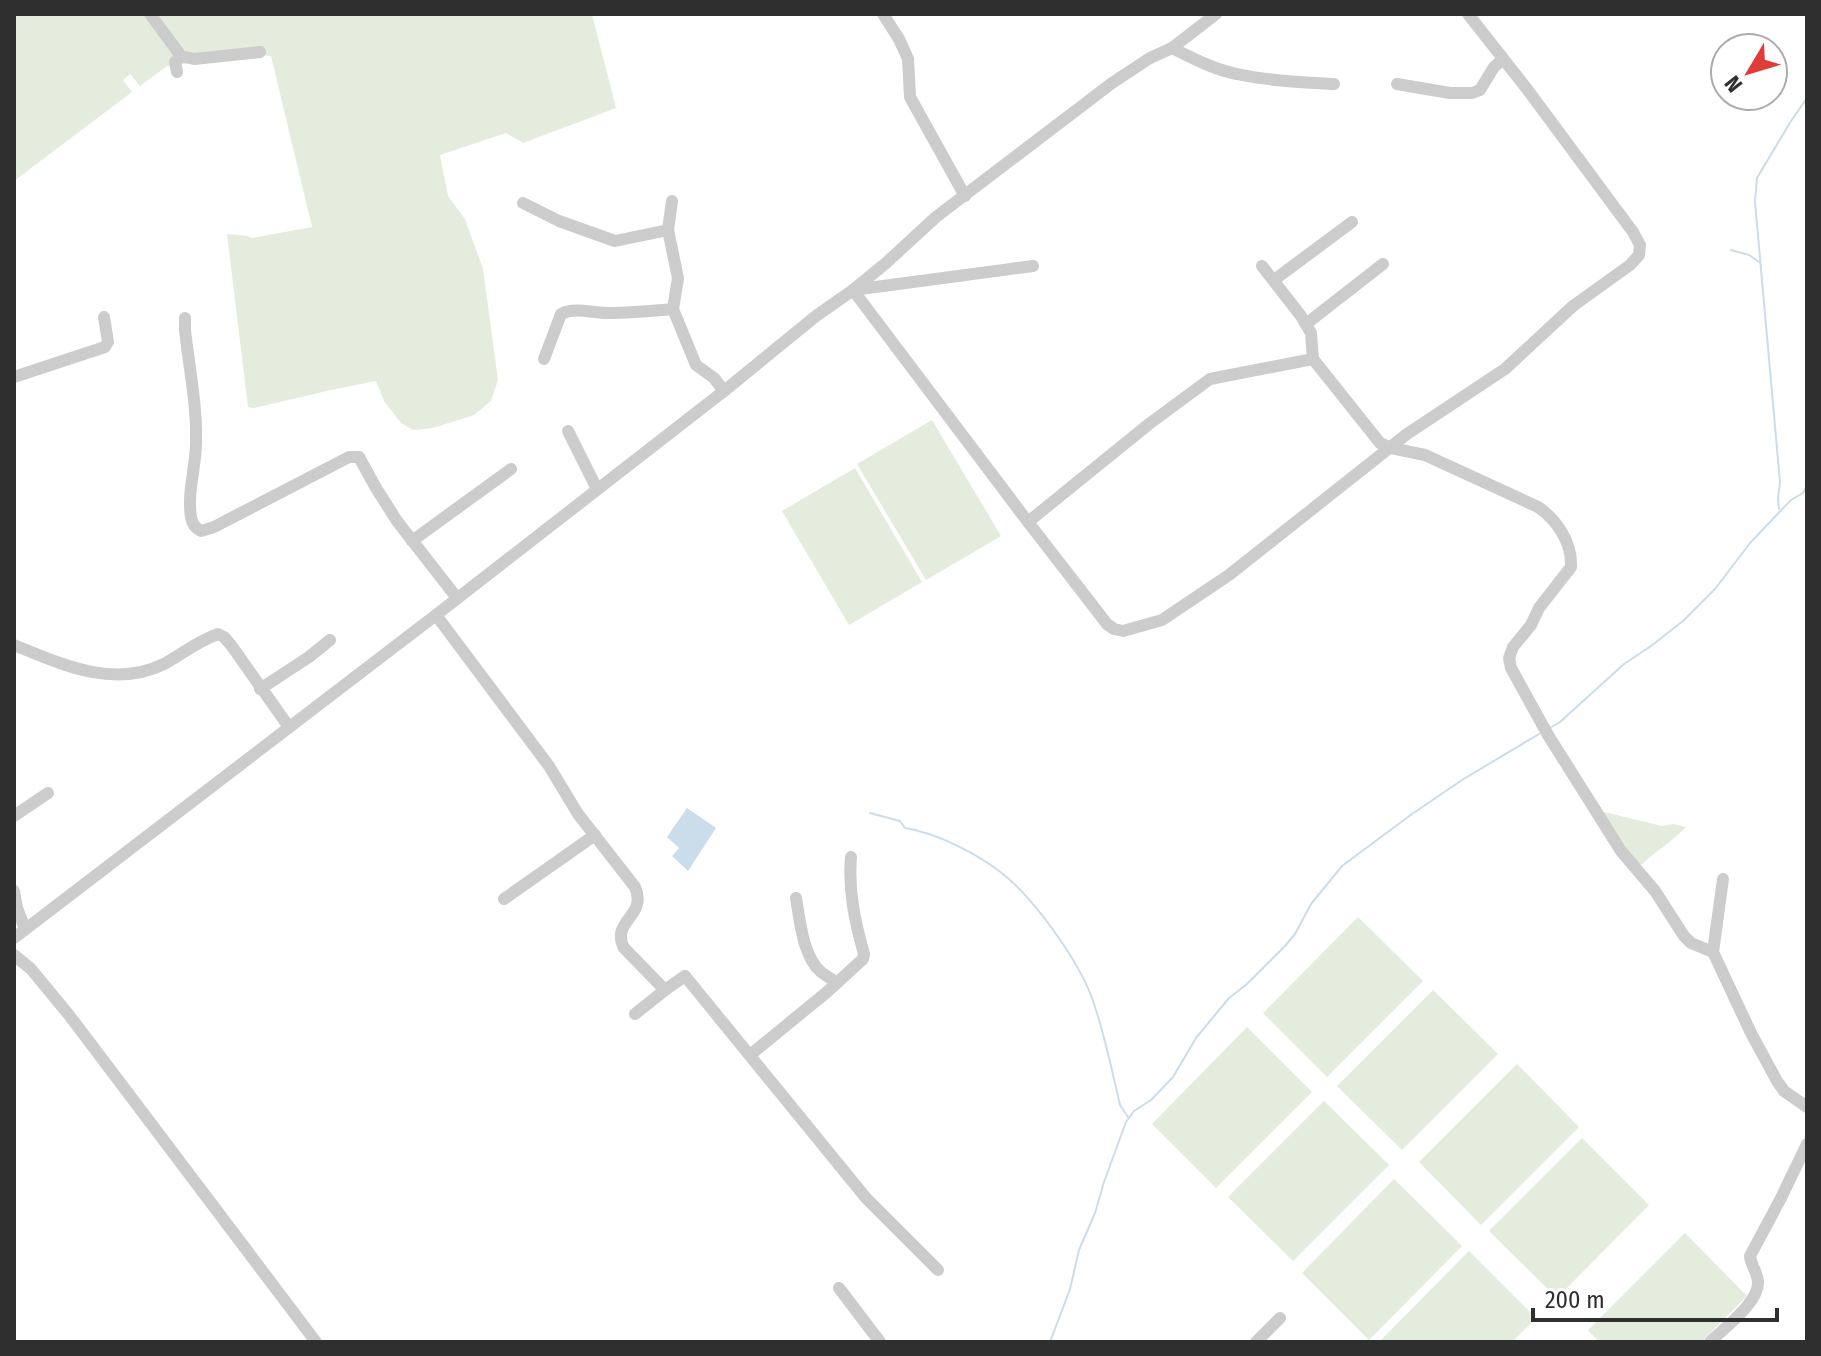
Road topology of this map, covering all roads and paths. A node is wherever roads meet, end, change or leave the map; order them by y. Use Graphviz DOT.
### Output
graph roads {
  1 [pos="150,14"];
  2 [pos="883,14"];
  3 [pos="1216,14"];
  4 [pos="1468,14"];
  5 [pos="1172,48"];
  6 [pos="260,52"];
  7 [pos="181,56"];
  8 [pos="1503,59"];
  9 [pos="177,72"];
  10 [pos="1334,84"];
  11 [pos="1397,84"];
  12 [pos="965,196"];
  13 [pos="672,201"];
  14 [pos="523,203"];
  15 [pos="1352,222"];
  16 [pos="668,230"];
  17 [pos="1383,264"];
  18 [pos="1033,266"];
  19 [pos="1262,266"];
  20 [pos="1274,280"];
  21 [pos="853,290"];
  22 [pos="673,309"];
  23 [pos="104,317"];
  24 [pos="185,318"];
  25 [pos="1306,324"];
  26 [pos="544,359"];
  27 [pos="1313,359"];
  28 [pos="14,377"];
  29 [pos="724,391"];
  30 [pos="568,431"];
  31 [pos="1391,448"];
  32 [pos="511,469"];
  33 [pos="597,489"];
  34 [pos="1028,522"];
  35 [pos="412,541"];
  36 [pos="457,598"];
  37 [pos="436,615"];
  38 [pos="330,640"];
  39 [pos="14,645"];
  40 [pos="260,689"];
  41 [pos="289,727"];
  42 [pos="48,793"];
  43 [pos="14,816"];
  44 [pos="595,835"];
  45 [pos="851,857"];
  46 [pos="1723,879"];
  47 [pos="14,891"];
  48 [pos="796,898"];
  49 [pos="504,899"];
  50 [pos="25,929"];
  51 [pos="14,938"];
  52 [pos="1713,952"];
  53 [pos="14,955"];
  54 [pos="837,983"];
  55 [pos="665,990"];
  56 [pos="635,1014"];
  57 [pos="750,1055"];
  58 [pos="1807,1107"];
  59 [pos="1807,1144"];
  60 [pos="938,1270"];
  61 [pos="839,1288"];
  62 [pos="1280,1318"];
  63 [pos="316,1342"];
  64 [pos="880,1342"];
  65 [pos="1256,1342"];
  66 [pos="1710,1342"];
  1 -- 7 [label="street"];
  2 -- 12 [label="street"];
  3 -- 5 [label="street"];
  4 -- 8 [label="street"];
  5 -- 10 [label="street"];
  5 -- 12 [label="street"];
  6 -- 7 [label="street"];
  7 -- 9 [label="street"];
  8 -- 11 [label="street"];
  8 -- 31 [label="street"];
  12 -- 21 [label="street"];
  13 -- 16 [label="street"];
  14 -- 16 [label="street"];
  15 -- 20 [label="street"];
  16 -- 22 [label="street"];
  17 -- 25 [label="street"];
  18 -- 21 [label="street"];
  19 -- 20 [label="street"];
  20 -- 25 [label="street"];
  21 -- 29 [label="street"];
  21 -- 34 [label="street"];
  22 -- 26 [label="street"];
  22 -- 29 [label="street"];
  23 -- 28 [label="street"];
  24 -- 35 [label="street"];
  25 -- 27 [label="street"];
  27 -- 31 [label="street"];
  27 -- 34 [label="street"];
  29 -- 33 [label="street"];
  30 -- 33 [label="street"];
  31 -- 34 [label="street"];
  31 -- 52 [label="street"];
  32 -- 35 [label="street"];
  33 -- 36 [label="street"];
  35 -- 36 [label="street"];
  36 -- 37 [label="street"];
  37 -- 41 [label="street"];
  37 -- 44 [label="street"];
  38 -- 40 [label="street"];
  39 -- 40 [label="street"];
  40 -- 41 [label="street"];
  41 -- 50 [label="street"];
  42 -- 43 [label="street"];
  44 -- 49 [label="street"];
  44 -- 55 [label="street"];
  45 -- 54 [label="street"];
  46 -- 52 [label="street"];
  47 -- 50 [label="street"];
  48 -- 54 [label="street"];
  50 -- 51 [label="street"];
  52 -- 58 [label="street"];
  53 -- 63 [label="street"];
  54 -- 57 [label="street"];
  55 -- 56 [label="street"];
  55 -- 57 [label="street"];
  57 -- 60 [label="street"];
  59 -- 66 [label="street"];
  61 -- 64 [label="street"];
  62 -- 65 [label="street"];
}
